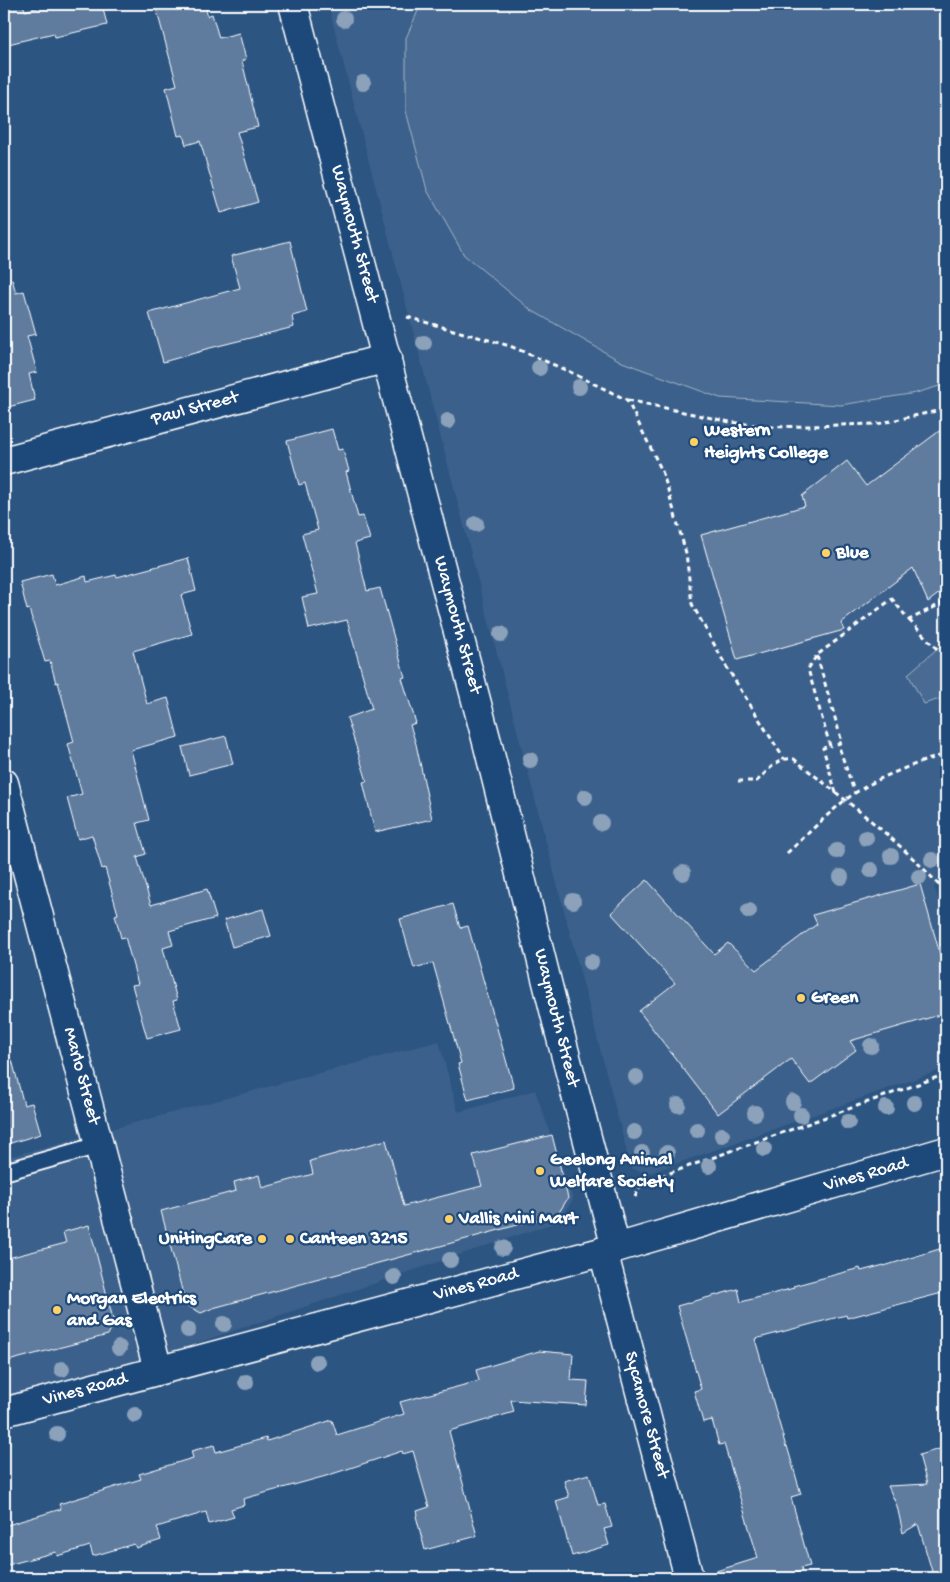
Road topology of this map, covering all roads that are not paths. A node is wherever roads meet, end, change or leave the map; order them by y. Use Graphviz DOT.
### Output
graph roads {
  1 [pos="293,4"];
  2 [pos="387,358"];
  3 [pos="4,461"];
  4 [pos="4,783"];
  5 [pos="99,1145"];
  6 [pos="946,1151"];
  7 [pos="4,1172"];
  8 [pos="609,1250"];
  9 [pos="158,1370"];
  10 [pos="4,1412"];
  11 [pos="689,1578"];
  1 -- 2 [label="street, Waymouth Street"];
  2 -- 3 [label="street, Paul Street"];
  2 -- 8 [label="street, Waymouth Street"];
  4 -- 5 [label="street, Marlo Street"];
  5 -- 7 [label="lane"];
  5 -- 9 [label="street, Marlo Street"];
  6 -- 8 [label="street, Vines Road"];
  8 -- 9 [label="street, Vines Road"];
  8 -- 11 [label="street, Sycamore Street"];
  9 -- 10 [label="street, Vines Road"];
}
